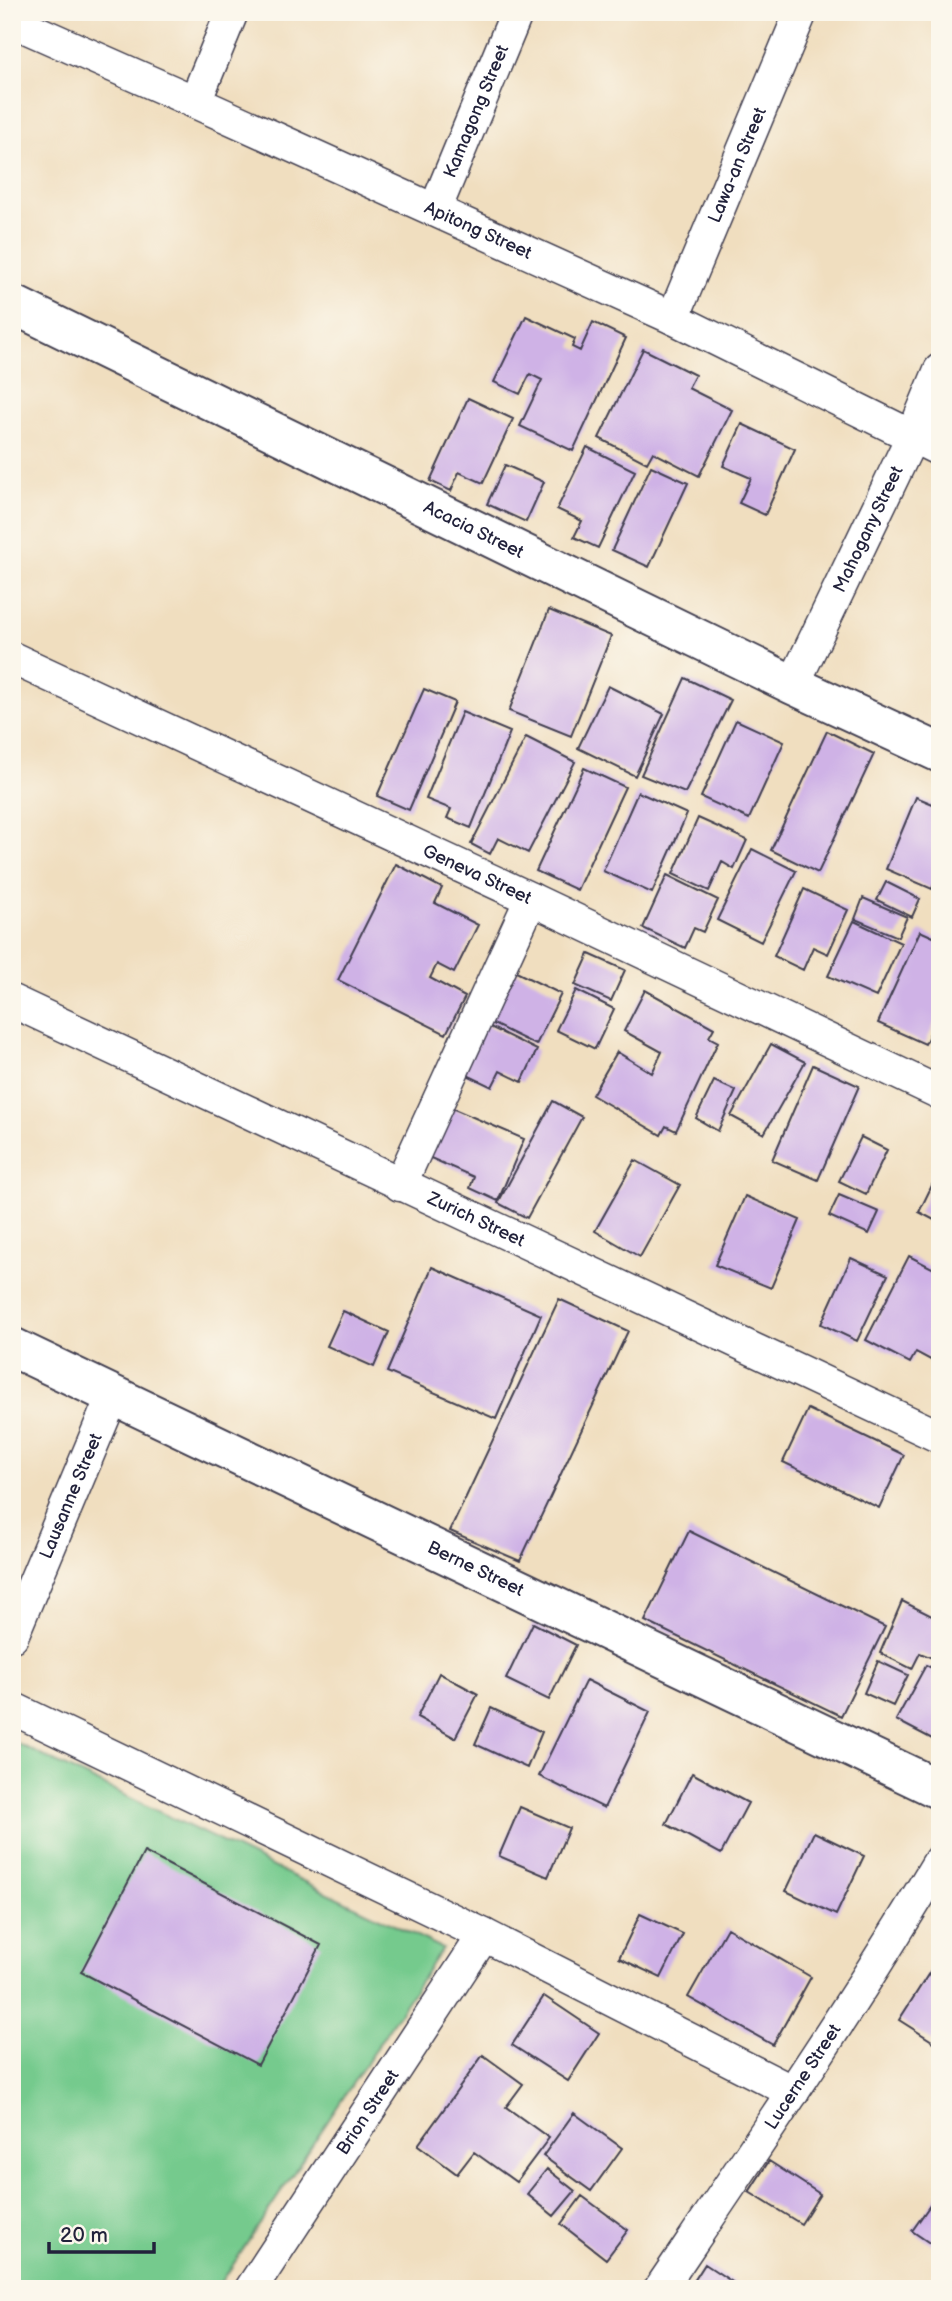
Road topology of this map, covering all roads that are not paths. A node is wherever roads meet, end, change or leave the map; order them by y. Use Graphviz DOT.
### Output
graph roads {
  1 [pos="232,12"];
  2 [pos="517,12"];
  3 [pos="801,12"];
  4 [pos="12,21"];
  5 [pos="195,102"];
  6 [pos="435,210"];
  7 [pos="12,304"];
  8 [pos="674,318"];
  9 [pos="940,370"];
  10 [pos="926,443"];
  11 [pos="12,658"];
  12 [pos="793,685"];
  13 [pos="940,752"];
  14 [pos="531,899"];
  15 [pos="12,1001"];
  16 [pos="940,1093"];
  17 [pos="400,1185"];
  18 [pos="12,1347"];
  19 [pos="113,1395"];
  20 [pos="940,1437"];
  21 [pos="12,1636"];
  22 [pos="12,1707"];
  23 [pos="940,1790"];
  24 [pos="940,1860"];
  25 [pos="484,1935"];
  26 [pos="793,2092"];
  27 [pos="251,2289"];
  28 [pos="660,2289"];
  1 -- 5 [label="street"];
  2 -- 6 [label="street, Kamagong Street"];
  3 -- 8 [label="street, Lawa-an Street"];
  4 -- 5 [label="street, Apitong Street"];
  5 -- 6 [label="street, Apitong Street"];
  6 -- 8 [label="street, Apitong Street"];
  7 -- 12 [label="street, Acacia Street"];
  8 -- 10 [label="street, Apitong Street"];
  9 -- 10 [label="street, Mahogany Street"];
  10 -- 12 [label="street, Mahogany Street"];
  11 -- 14 [label="street, Geneva Street"];
  12 -- 13 [label="street, Acacia Street"];
  14 -- 16 [label="street, Geneva Street"];
  14 -- 17 [label="street"];
  15 -- 17 [label="street, Zurich Street"];
  17 -- 20 [label="street, Zurich Street"];
  18 -- 19 [label="street, Berne Street"];
  19 -- 21 [label="street, Lausanne Street"];
  19 -- 23 [label="street, Berne Street"];
  22 -- 25 [label="street"];
  24 -- 26 [label="street, Lucerne Street"];
  25 -- 26 [label="street"];
  25 -- 27 [label="street, Brion Street"];
  26 -- 28 [label="street, Lucerne Street"];
}
